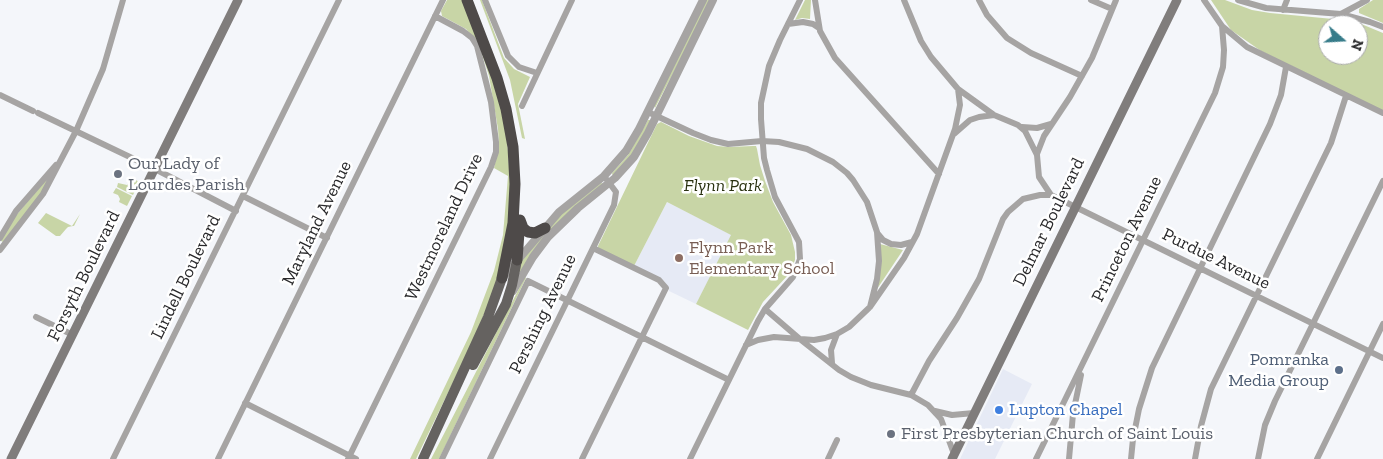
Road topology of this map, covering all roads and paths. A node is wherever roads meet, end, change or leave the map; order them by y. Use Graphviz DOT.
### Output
graph roads {
  1 [pos="123,0"];
  2 [pos="238,0"];
  3 [pos="339,0"];
  4 [pos="443,0"];
  5 [pos="467,0"];
  6 [pos="475,0"];
  7 [pos="485,0"];
  8 [pos="572,0"];
  9 [pos="703,0"];
  10 [pos="713,0"];
  11 [pos="800,0"];
  12 [pos="815,0"];
  13 [pos="904,0"];
  14 [pos="979,0"];
  15 [pos="1091,0"];
  16 [pos="1116,0"];
  17 [pos="1177,0"];
  18 [pos="1204,0"];
  19 [pos="1238,0"];
  20 [pos="1288,0"];
  21 [pos="1367,0"];
  22 [pos="1112,9"];
  23 [pos="1283,10"];
  24 [pos="1340,14"];
  25 [pos="435,16"];
  26 [pos="788,24"];
  27 [pos="1222,26"];
  28 [pos="820,28"];
  29 [pos="1383,28"];
  30 [pos="1286,67"];
  31 [pos="537,73"];
  32 [pos="1082,76"];
  33 [pos="958,89"];
  34 [pos="0,95"];
  35 [pos="1346,96"];
  36 [pos="522,106"];
  37 [pos="648,112"];
  38 [pos="1383,113"];
  39 [pos="994,115"];
  40 [pos="656,116"];
  41 [pos="1052,124"];
  42 [pos="1020,127"];
  43 [pos="76,131"];
  44 [pos="953,136"];
  45 [pos="762,141"];
  46 [pos="1037,155"];
  47 [pos="58,163"];
  48 [pos="155,169"];
  49 [pos="939,174"];
  50 [pos="607,179"];
  51 [pos="1383,181"];
  52 [pos="1050,195"];
  53 [pos="243,196"];
  54 [pos="1075,206"];
  55 [pos="236,211"];
  56 [pos="520,220"];
  57 [pos="545,228"];
  58 [pos="878,232"];
  59 [pos="0,238"];
  60 [pos="327,238"];
  61 [pos="1143,239"];
  62 [pos="912,242"];
  63 [pos="593,248"];
  64 [pos="0,250"];
  65 [pos="517,260"];
  66 [pos="1200,267"];
  67 [pos="502,278"];
  68 [pos="1256,295"];
  69 [pos="567,300"];
  70 [pos="506,304"];
  71 [pos="870,307"];
  72 [pos="765,309"];
  73 [pos="36,317"];
  74 [pos="1312,323"];
  75 [pos="1383,324"];
  76 [pos="837,334"];
  77 [pos="73,335"];
  78 [pos="642,337"];
  79 [pos="801,340"];
  80 [pos="746,346"];
  81 [pos="1370,351"];
  82 [pos="1089,352"];
  83 [pos="1383,358"];
  84 [pos="832,364"];
  85 [pos="729,380"];
  86 [pos="911,395"];
  87 [pos="245,403"];
  88 [pos="449,404"];
  89 [pos="934,410"];
  90 [pos="974,413"];
  91 [pos="1050,430"];
  92 [pos="1071,437"];
  93 [pos="837,440"];
  94 [pos="953,457"];
  95 [pos="351,458"];
  96 [pos="11,459"];
  97 [pos="113,459"];
  98 [pos="218,459"];
  99 [pos="423,459"];
  100 [pos="442,459"];
  101 [pos="490,459"];
  102 [pos="582,459"];
  103 [pos="690,459"];
  104 [pos="828,459"];
  105 [pos="1036,459"];
  106 [pos="1069,459"];
  107 [pos="1132,459"];
  108 [pos="1195,459"];
  109 [pos="1258,459"];
  110 [pos="1317,459"];
  1 -- 43 [label="street"];
  2 -- 48 [label="main road, Forsyth Boulevard"];
  3 -- 53 [label="street, Lindell Boulevard"];
  4 -- 25 [label="street, Maryland Avenue"];
  5 -- 67 [label="highway"];
  6 -- 56 [label="highway"];
  7 -- 31 [label="street"];
  8 -- 31 [label="street"];
  9 -- 37 [label="street, Pershing Avenue"];
  10 -- 40 [label="street, Pershing Avenue"];
  11 -- 26 [label="street"];
  12 -- 28 [label="street"];
  13 -- 33 [label="street"];
  14 -- 32 [label="street"];
  15 -- 22 [label="street"];
  16 -- 22 [label="street"];
  17 -- 54 [label="main road, Delmar Boulevard"];
  18 -- 27 [label="street"];
  19 -- 23 [label="street"];
  20 -- 23 [label="street"];
  21 -- 24 [label="street"];
  22 -- 32 [label="street"];
  23 -- 24 [label="street"];
  24 -- 29 [label="street"];
  25 -- 60 [label="street, Maryland Avenue"];
  25 -- 95 [label="street, Westmoreland Drive"];
  26 -- 28 [label="street"];
  26 -- 45 [label="street"];
  27 -- 30 [label="street"];
  27 -- 61 [label="street, Princeton Avenue"];
  28 -- 49 [label="street"];
  30 -- 35 [label="street"];
  30 -- 66 [label="street"];
  31 -- 36 [label="street"];
  32 -- 41 [label="street"];
  33 -- 39 [label="street"];
  33 -- 44 [label="street"];
  34 -- 43 [label="street"];
  35 -- 38 [label="street"];
  35 -- 68 [label="street"];
  37 -- 40 [label="street"];
  37 -- 50 [label="street, Pershing Avenue"];
  39 -- 42 [label="street"];
  39 -- 44 [label="street"];
  40 -- 45 [label="street"];
  40 -- 50 [label="street, Pershing Avenue"];
  41 -- 42 [label="street"];
  41 -- 46 [label="street"];
  42 -- 46 [label="street"];
  43 -- 47 [label="street"];
  43 -- 48 [label="street"];
  44 -- 49 [label="street"];
  45 -- 58 [label="street"];
  45 -- 72 [label="street"];
  46 -- 52 [label="street"];
  47 -- 59 [label="street"];
  47 -- 64 [label="street"];
  48 -- 55 [label="street"];
  48 -- 77 [label="main road, Forsyth Boulevard"];
  49 -- 62 [label="street"];
  50 -- 57 [label="street, Pershing Avenue"];
  50 -- 63 [label="street, Pershing Avenue"];
  50 -- 70 [label="street, Pershing Avenue"];
  51 -- 74 [label="street"];
  52 -- 54 [label="street, Purdue Avenue"];
  52 -- 86 [label="street"];
  53 -- 55 [label="street, Lindell Boulevard"];
  53 -- 60 [label="street"];
  54 -- 61 [label="street, Purdue Avenue"];
  54 -- 90 [label="main road, Delmar Boulevard"];
  55 -- 97 [label="street, Lindell Boulevard"];
  56 -- 57 [label="highway"];
  56 -- 65 [label="highway"];
  57 -- 65 [label="street, Pershing Avenue"];
  58 -- 62 [label="street"];
  58 -- 71 [label="street"];
  60 -- 87 [label="street, Maryland Avenue"];
  61 -- 66 [label="street, Purdue Avenue"];
  61 -- 82 [label="street, Princeton Avenue"];
  62 -- 71 [label="street"];
  63 -- 69 [label="street, Pershing Avenue"];
  63 -- 78 [label="street"];
  65 -- 67 [label="street, Pershing Avenue"];
  65 -- 70 [label="main road"];
  66 -- 68 [label="street, Purdue Avenue"];
  66 -- 107 [label="street"];
  67 -- 88 [label="main road"];
  68 -- 74 [label="street, Purdue Avenue"];
  68 -- 108 [label="street"];
  69 -- 78 [label="street"];
  69 -- 100 [label="street"];
  69 -- 101 [label="street, Pershing Avenue"];
  70 -- 88 [label="main road"];
  71 -- 76 [label="street"];
  72 -- 79 [label="street"];
  72 -- 80 [label="street"];
  73 -- 77 [label="street"];
  74 -- 81 [label="street, Purdue Avenue"];
  74 -- 109 [label="street"];
  75 -- 81 [label="street"];
  76 -- 79 [label="street"];
  76 -- 84 [label="street"];
  77 -- 96 [label="main road, Forsyth Boulevard"];
  78 -- 85 [label="street"];
  78 -- 102 [label="street"];
  79 -- 80 [label="street"];
  79 -- 84 [label="street"];
  80 -- 85 [label="street"];
  81 -- 83 [label="street, Purdue Avenue"];
  81 -- 110 [label="street"];
  82 -- 91 [label="street, Princeton Avenue"];
  82 -- 92 [label="street"];
  84 -- 86 [label="street"];
  85 -- 103 [label="street"];
  86 -- 89 [label="street"];
  87 -- 95 [label="street"];
  87 -- 98 [label="street, Maryland Avenue"];
  88 -- 99 [label="main road"];
  89 -- 90 [label="street"];
  89 -- 94 [label="street"];
  90 -- 94 [label="main road, Delmar Boulevard"];
  91 -- 92 [label="street"];
  91 -- 105 [label="street, Princeton Avenue"];
  92 -- 106 [label="street"];
  93 -- 104 [label="street"];
}
